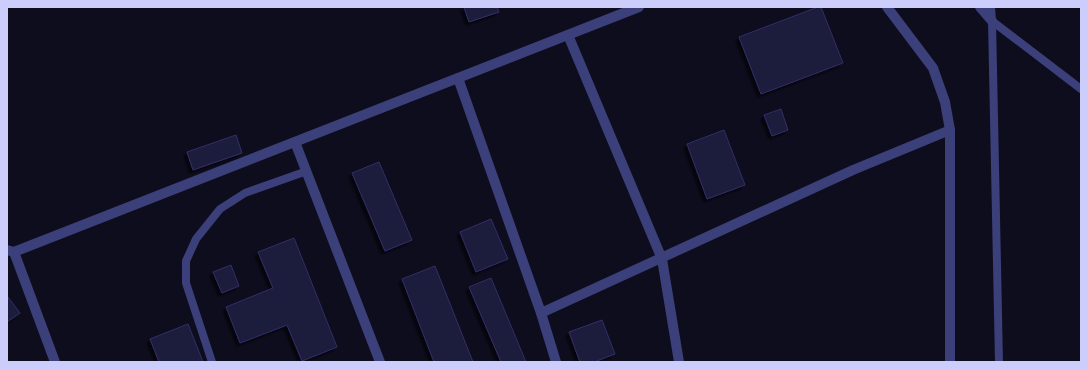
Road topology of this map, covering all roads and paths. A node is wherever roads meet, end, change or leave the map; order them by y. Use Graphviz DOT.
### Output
graph roads {
  1 [pos="640,7"];
  2 [pos="887,7"];
  3 [pos="980,7"];
  4 [pos="991,7"];
  5 [pos="992,21"];
  6 [pos="568,35"];
  7 [pos="458,78"];
  8 [pos="1081,89"];
  9 [pos="950,130"];
  10 [pos="295,142"];
  11 [pos="307,172"];
  12 [pos="11,251"];
  13 [pos="662,259"];
  14 [pos="541,313"];
  15 [pos="55,362"];
  16 [pos="212,362"];
  17 [pos="380,362"];
  18 [pos="556,362"];
  19 [pos="679,362"];
  20 [pos="950,362"];
  21 [pos="999,362"];
  1 -- 6 [label="street"];
  2 -- 9 [label="street"];
  3 -- 5 [label="street"];
  4 -- 5 [label="lane"];
  5 -- 8 [label="lane"];
  5 -- 21 [label="lane"];
  6 -- 7 [label="street"];
  6 -- 13 [label="street"];
  7 -- 10 [label="street"];
  7 -- 14 [label="street"];
  9 -- 13 [label="street"];
  9 -- 20 [label="street"];
  10 -- 11 [label="street"];
  10 -- 12 [label="street"];
  11 -- 16 [label="lane"];
  11 -- 17 [label="street"];
  12 -- 15 [label="street"];
  13 -- 14 [label="street"];
  13 -- 19 [label="street"];
  14 -- 18 [label="street"];
}
